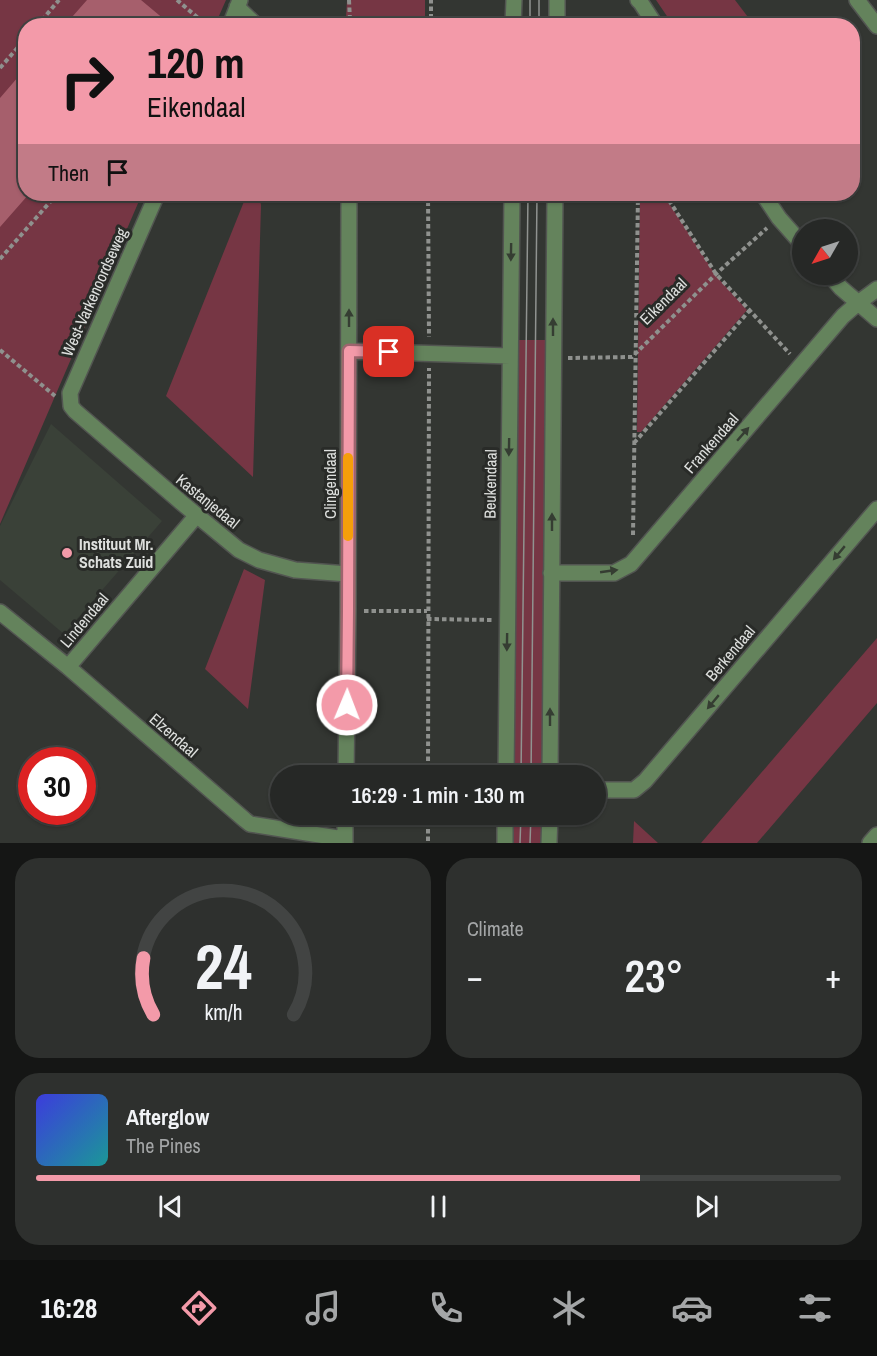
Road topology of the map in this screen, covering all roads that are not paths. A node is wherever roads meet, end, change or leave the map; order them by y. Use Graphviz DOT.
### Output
graph roads {
  1 [pos="514,0"];
  2 [pos="557,0"];
  3 [pos="638,0"];
  4 [pos="239,3"];
  5 [pos="866,4"];
  6 [pos="233,18"];
  7 [pos="251,18"];
  8 [pos="513,18"];
  9 [pos="557,18"];
  10 [pos="651,18"];
  11 [pos="877,26"];
  12 [pos="154,201"];
  13 [pos="349,201"];
  14 [pos="512,201"];
  15 [pos="555,201"];
  16 [pos="768,201"];
  17 [pos="792,233"];
  18 [pos="838,285"];
  19 [pos="877,289"];
  20 [pos="858,303"];
  21 [pos="877,319"];
  22 [pos="349,351"];
  23 [pos="510,356"];
  24 [pos="70,406"];
  25 [pos="877,509"];
  26 [pos="196,515"];
  27 [pos="551,573"];
  28 [pos="348,574"];
  29 [pos="0,612"];
  30 [pos="68,667"];
  31 [pos="346,765"];
  32 [pos="506,765"];
  33 [pos="550,765"];
  34 [pos="606,790"];
  35 [pos="345,825"];
  36 [pos="505,825"];
  37 [pos="549,825"];
  38 [pos="877,835"];
  39 [pos="345,841"];
  40 [pos="505,843"];
  41 [pos="549,843"];
  42 [pos="870,843"];
  1 -- 8 [label="street"];
  2 -- 9 [label="street"];
  3 -- 10 [label="street"];
  4 -- 6 [label="street"];
  4 -- 7 [label="street"];
  5 -- 11 [label="street"];
  12 -- 24 [label="street, West-Varkenoordseweg"];
  22 -- 13 [label="street, Clingendaal, one-way"];
  14 -- 23 [label="street, Beukendaal, one-way"];
  27 -- 15 [label="street, one-way"];
  16 -- 17 [label="street"];
  18 -- 20 [label="street"];
  19 -- 20 [label="street, Frankendaal"];
  20 -- 21 [label="street"];
  27 -- 20 [label="street, Frankendaal, one-way"];
  22 -- 23 [label="street"];
  22 -- 28 [label="street, Clingendaal"];
  23 -- 32 [label="street, Beukendaal, one-way"];
  24 -- 26 [label="street, Kastanjedaal"];
  25 -- 34 [label="street, Berkendaal, one-way"];
  26 -- 28 [label="street, Kastanjedaal"];
  26 -- 30 [label="street, Lindendaal"];
  33 -- 27 [label="street, one-way"];
  28 -- 31 [label="street, Clingendaal"];
  29 -- 30 [label="street, Elzendaal"];
  30 -- 39 [label="street, Elzendaal"];
  35 -- 39 [label="street"];
  36 -- 40 [label="street"];
  37 -- 41 [label="street"];
  38 -- 42 [label="street"];
}
